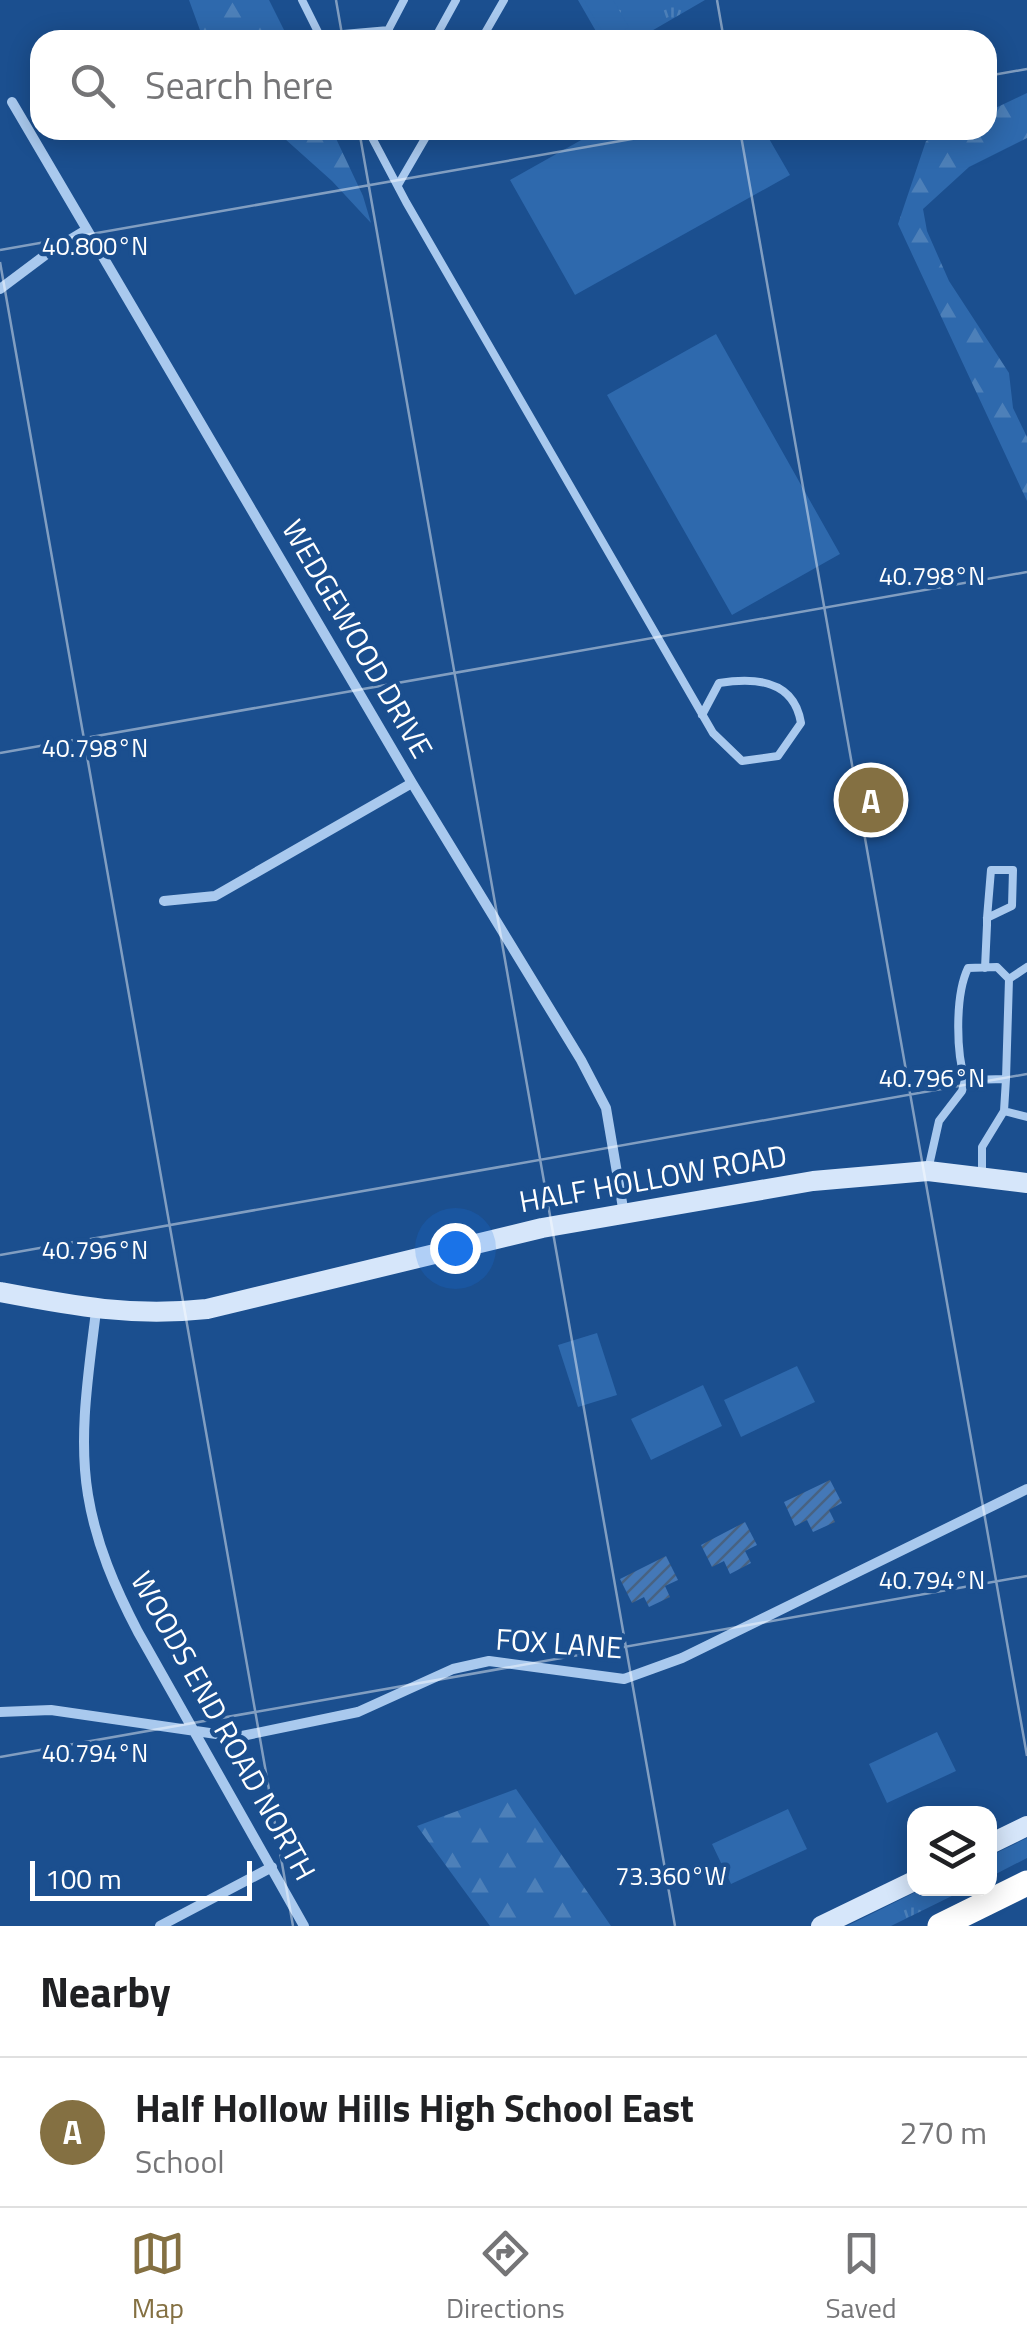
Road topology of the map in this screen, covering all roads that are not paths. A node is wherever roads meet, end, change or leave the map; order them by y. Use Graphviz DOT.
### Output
graph roads {
  1 [pos="302,0"];
  2 [pos="404,0"];
  3 [pos="456,0"];
  4 [pos="504,0"];
  5 [pos="317,30"];
  6 [pos="390,30"];
  7 [pos="440,30"];
  8 [pos="487,30"];
  9 [pos="12,102"];
  10 [pos="30,133"];
  11 [pos="34,140"];
  12 [pos="373,140"];
  13 [pos="424,140"];
  14 [pos="398,185"];
  15 [pos="86,230"];
  16 [pos="0,289"];
  17 [pos="702,715"];
  18 [pos="412,783"];
  19 [pos="164,901"];
  20 [pos="987,918"];
  21 [pos="1027,967"];
  22 [pos="984,968"];
  23 [pos="1009,979"];
  24 [pos="1006,1079"];
  25 [pos="965,1080"];
  26 [pos="1004,1111"];
  27 [pos="1027,1117"];
  28 [pos="928,1170"];
  29 [pos="982,1177"];
  30 [pos="1027,1183"];
  31 [pos="624,1214"];
  32 [pos="0,1292"];
  33 [pos="96,1310"];
  34 [pos="1027,1489"];
  35 [pos="0,1712"];
  36 [pos="195,1732"];
  37 [pos="1027,1826"];
  38 [pos="997,1841"];
  39 [pos="272,1867"];
  40 [pos="907,1883"];
  41 [pos="1027,1884"];
  42 [pos="160,1926"];
  43 [pos="304,1926"];
  44 [pos="821,1926"];
  45 [pos="940,1926"];
  1 -- 5 [label="lane"];
  2 -- 6 [label="lane"];
  3 -- 7 [label="lane"];
  4 -- 8 [label="lane"];
  9 -- 10 [label="street, WEDGEWOOD DRIVE"];
  11 -- 15 [label="street, WEDGEWOOD DRIVE"];
  12 -- 14 [label="lane"];
  13 -- 14 [label="lane"];
  14 -- 17 [label="lane"];
  15 -- 16 [label="street"];
  15 -- 18 [label="street, WEDGEWOOD DRIVE"];
  17 -- 17 [label="lane"];
  18 -- 19 [label="street"];
  18 -- 31 [label="street, WEDGEWOOD DRIVE"];
  20 -- 20 [label="lane"];
  20 -- 22 [label="lane"];
  21 -- 23 [label="lane"];
  22 -- 23 [label="lane"];
  22 -- 25 [label="lane"];
  23 -- 24 [label="lane"];
  24 -- 25 [label="lane"];
  24 -- 26 [label="lane"];
  25 -- 28 [label="lane"];
  26 -- 27 [label="lane"];
  26 -- 29 [label="lane"];
  28 -- 29 [label="street, HALF HOLLOW ROAD"];
  28 -- 31 [label="street, HALF HOLLOW ROAD"];
  29 -- 30 [label="street, HALF HOLLOW ROAD"];
  31 -- 33 [label="street, HALF HOLLOW ROAD"];
  32 -- 33 [label="street, HALF HOLLOW ROAD"];
  33 -- 36 [label="street, WOODS END ROAD NORTH"];
  34 -- 36 [label="street, FOX LANE"];
  35 -- 36 [label="street, FOX LANE"];
  36 -- 39 [label="street, WOODS END ROAD NORTH"];
  37 -- 38 [label="street"];
  39 -- 42 [label="street"];
  39 -- 43 [label="street, WOODS END ROAD NORTH"];
  40 -- 44 [label="street"];
  41 -- 45 [label="highway"];
}
